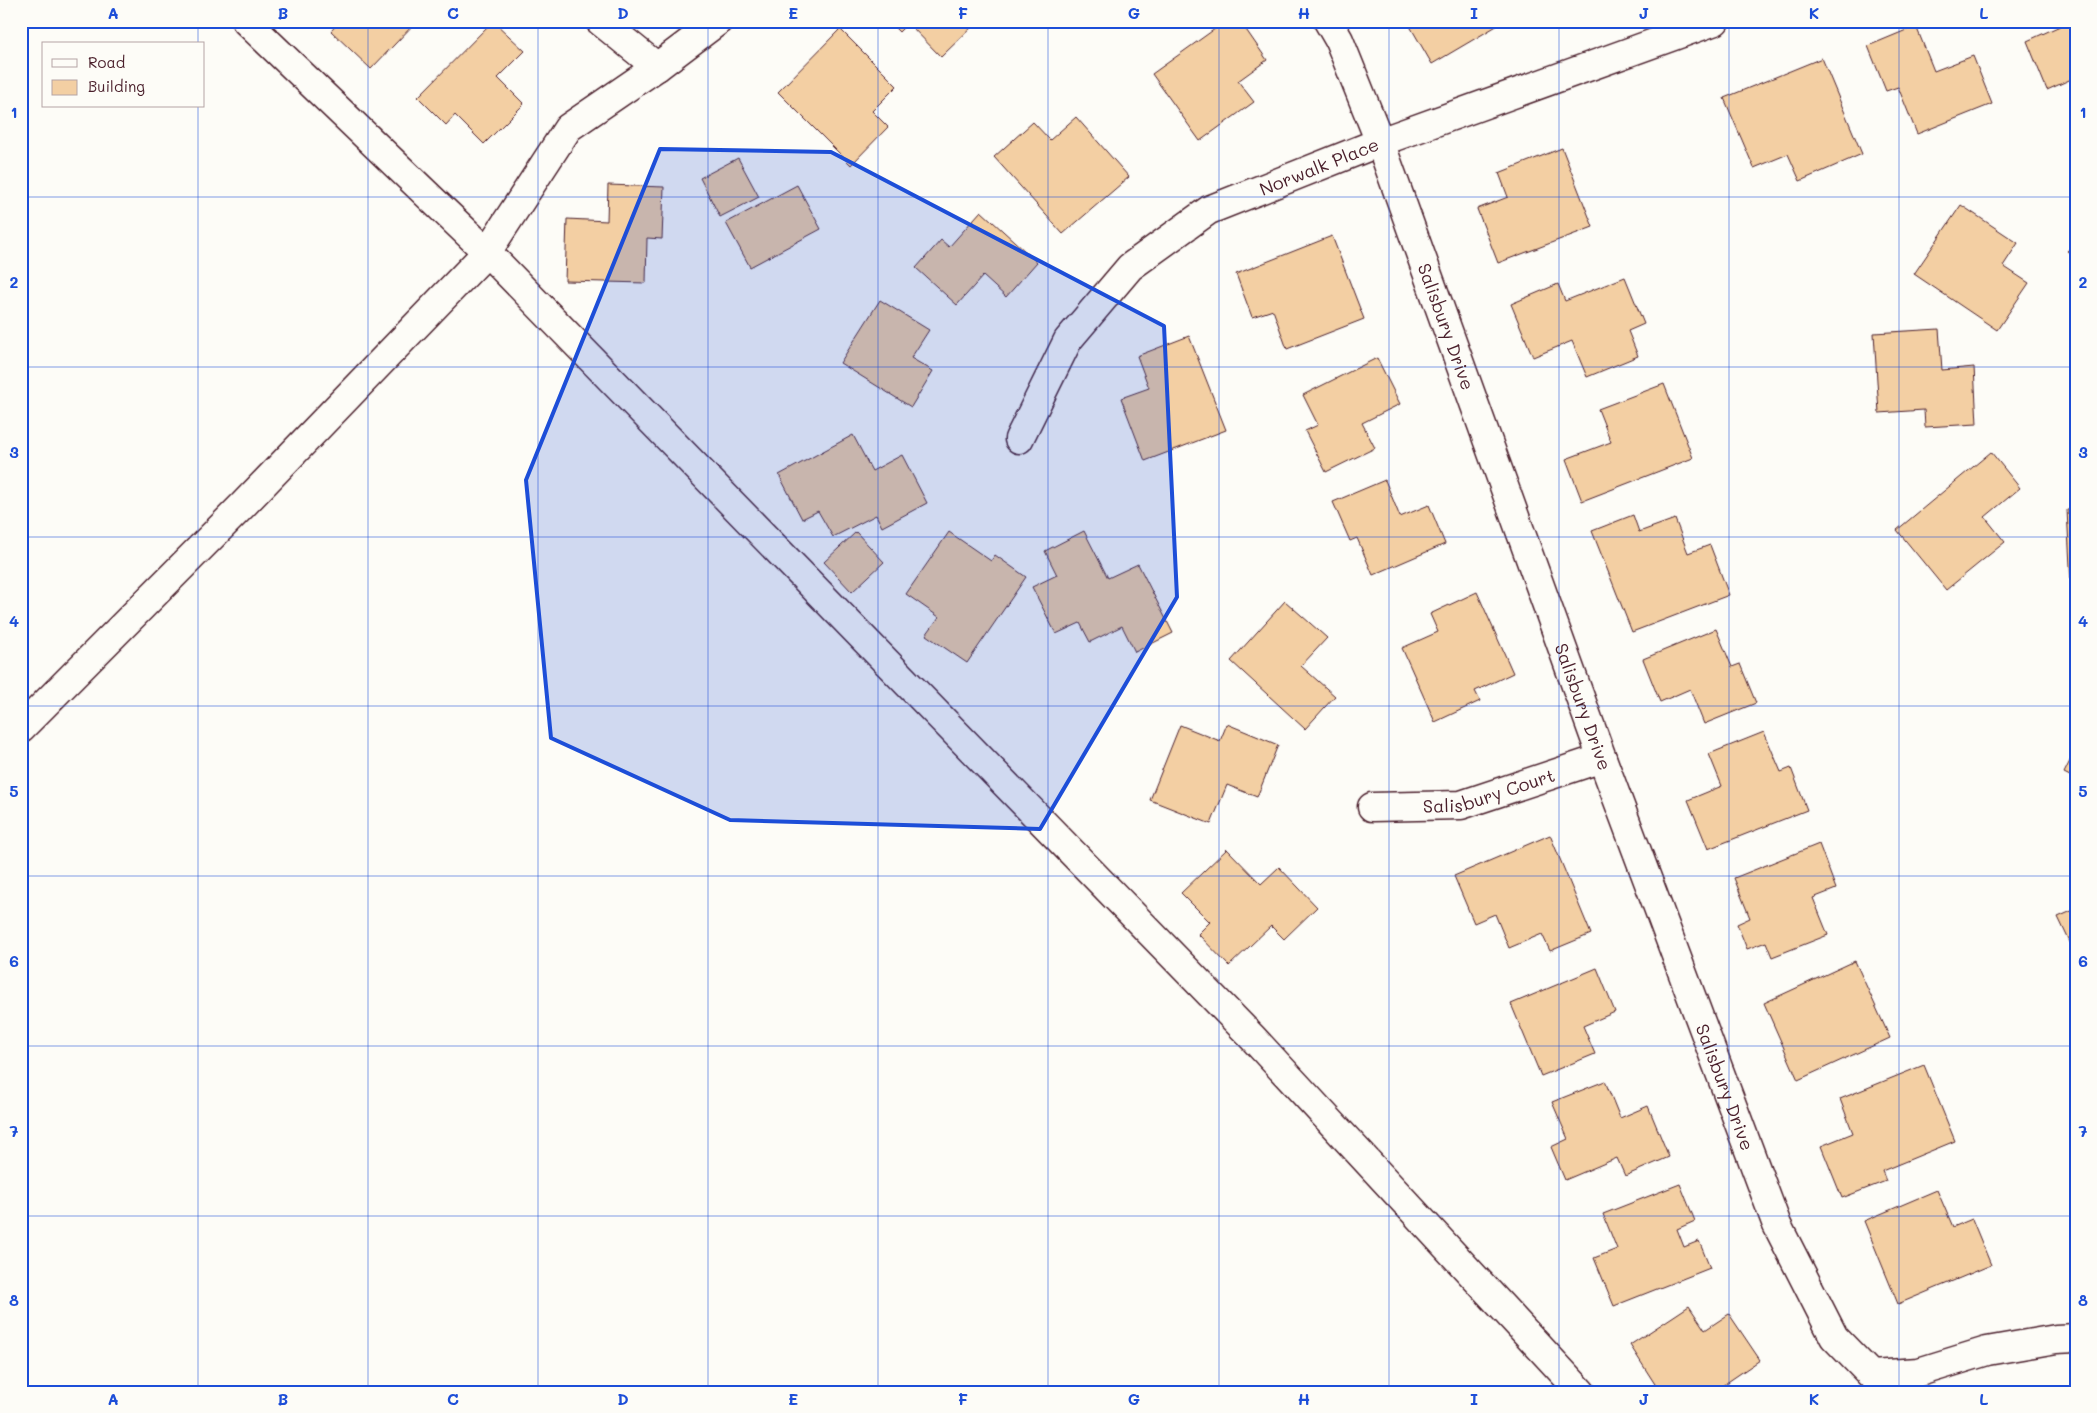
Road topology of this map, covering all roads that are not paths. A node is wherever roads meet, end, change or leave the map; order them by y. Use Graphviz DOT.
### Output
graph roads {
  1 [pos="246,21"];
  2 [pos="600,21"];
  3 [pos="718,21"];
  4 [pos="1328,21"];
  5 [pos="1715,21"];
  6 [pos="657,67"];
  7 [pos="1380,142"];
  8 [pos="487,252"];
  9 [pos="1020,439"];
  10 [pos="21,728"];
  11 [pos="1602,758"];
  12 [pos="1372,807"];
  13 [pos="2076,1338"];
  14 [pos="1581,1392"];
  1 -- 8 [label="street"];
  2 -- 6 [label="street"];
  3 -- 6 [label="street"];
  4 -- 7 [label="street, Salisbury Drive"];
  5 -- 7 [label="street, Norwalk Place"];
  6 -- 8 [label="street"];
  7 -- 9 [label="street, Norwalk Place"];
  7 -- 11 [label="street, Salisbury Drive"];
  8 -- 10 [label="street"];
  8 -- 14 [label="street"];
  11 -- 12 [label="street, Salisbury Court"];
  11 -- 13 [label="street, Salisbury Drive"];
}
